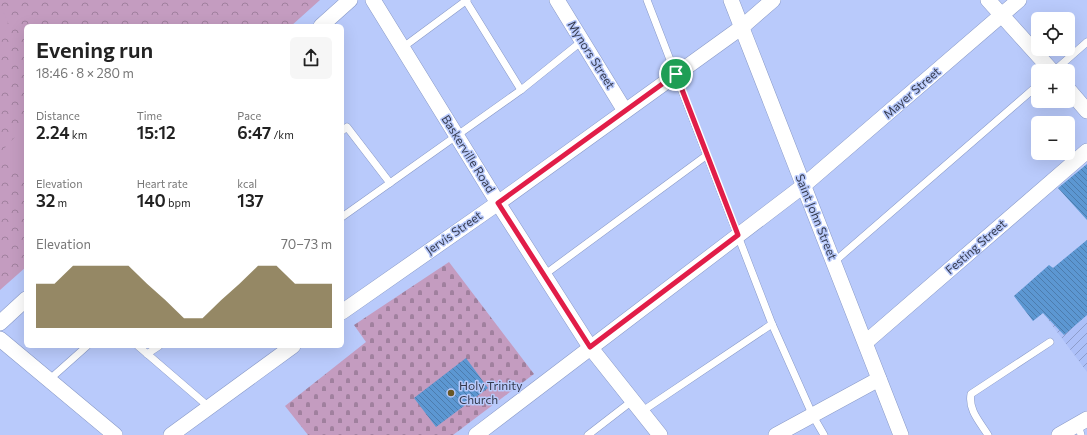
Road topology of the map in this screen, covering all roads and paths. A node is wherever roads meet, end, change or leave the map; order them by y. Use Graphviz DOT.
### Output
graph roads {
  1 [pos="350,0"];
  2 [pos="373,0"];
  3 [pos="466,0"];
  4 [pos="557,0"];
  5 [pos="647,0"];
  6 [pos="731,0"];
  7 [pos="773,0"];
  8 [pos="988,0"];
  9 [pos="1019,0"];
  10 [pos="1001,16"];
  11 [pos="323,24"];
  12 [pos="742,27"];
  13 [pos="582,41"];
  14 [pos="1087,42"];
  15 [pos="402,48"];
  16 [pos="1046,64"];
  17 [pos="1061,64"];
  18 [pos="676,74"];
  19 [pos="521,90"];
  20 [pos="1031,91"];
  21 [pos="1075,97"];
  22 [pos="624,111"];
  23 [pos="1087,111"];
  24 [pos="344,129"];
  25 [pos="456,136"];
  26 [pos="1087,151"];
  27 [pos="707,155"];
  28 [pos="390,183"];
  29 [pos="803,186"];
  30 [pos="498,203"];
  31 [pos="344,216"];
  32 [pos="738,235"];
  33 [pos="834,262"];
  34 [pos="544,275"];
  35 [pos="24,301"];
  36 [pos="344,311"];
  37 [pos="0,323"];
  38 [pos="772,324"];
  39 [pos="0,339"];
  40 [pos="866,342"];
  41 [pos="1050,342"];
  42 [pos="590,347"];
  43 [pos="85,348"];
  44 [pos="140,348"];
  45 [pos="156,348"];
  46 [pos="290,348"];
  47 [pos="147,354"];
  48 [pos="50,379"];
  49 [pos="879,379"];
  50 [pos="634,403"];
  51 [pos="209,407"];
  52 [pos="813,416"];
  53 [pos="1082,426"];
  54 [pos="115,435"];
  55 [pos="171,435"];
  56 [pos="476,435"];
  57 [pos="588,435"];
  58 [pos="660,435"];
  59 [pos="776,435"];
  60 [pos="824,435"];
  61 [pos="901,435"];
  62 [pos="988,435"];
  63 [pos="1059,435"];
  1 -- 11 [label="street"];
  2 -- 15 [label="street, Baskerville Road"];
  3 -- 15 [label="lane"];
  3 -- 19 [label="lane"];
  4 -- 13 [label="street, Mynors Street"];
  5 -- 18 [label="lane"];
  6 -- 12 [label="street, Saint John Street"];
  7 -- 12 [label="street, Jervis Street"];
  8 -- 10 [label="street"];
  9 -- 10 [label="street, Mayer Street"];
  10 -- 16 [label="street"];
  10 -- 29 [label="street, Mayer Street"];
  12 -- 18 [label="street, Jervis Street"];
  12 -- 29 [label="street, Saint John Street"];
  13 -- 19 [label="lane"];
  13 -- 22 [label="street, Mynors Street"];
  14 -- 17 [label="lane"];
  15 -- 25 [label="street, Baskerville Road"];
  18 -- 22 [label="street, Jervis Street"];
  18 -- 27 [label="lane"];
  19 -- 25 [label="lane"];
  20 -- 33 [label="lane"];
  21 -- 23 [label="street"];
  22 -- 30 [label="street, Jervis Street"];
  24 -- 28 [label="lane"];
  25 -- 28 [label="lane"];
  25 -- 30 [label="street, Baskerville Road"];
  26 -- 40 [label="street, Festing Street"];
  27 -- 32 [label="lane"];
  27 -- 34 [label="lane"];
  28 -- 31 [label="lane"];
  29 -- 32 [label="street, Mayer Street"];
  29 -- 33 [label="street, Saint John Street"];
  30 -- 34 [label="street, Baskerville Road"];
  30 -- 36 [label="street, Jervis Street"];
  32 -- 38 [label="lane"];
  32 -- 42 [label="street, Mayer Street"];
  33 -- 40 [label="street, Saint John Street"];
  34 -- 42 [label="street, Baskerville Road"];
  35 -- 37 [label="street"];
  38 -- 50 [label="lane"];
  38 -- 52 [label="lane"];
  39 -- 48 [label="street"];
  40 -- 49 [label="street, Saint John Street"];
  41 -- 62 [label="lane"];
  42 -- 50 [label="street, Baskerville Road"];
  42 -- 56 [label="street, Mayer Street"];
  43 -- 48 [label="lane"];
  44 -- 47 [label="lane"];
  45 -- 47 [label="lane"];
  46 -- 51 [label="street"];
  47 -- 51 [label="lane"];
  48 -- 54 [label="street"];
  49 -- 52 [label="street"];
  49 -- 61 [label="street, Saint John Street"];
  50 -- 57 [label="lane"];
  50 -- 58 [label="street, Baskerville Road"];
  51 -- 55 [label="street"];
  52 -- 59 [label="street"];
  52 -- 60 [label="lane"];
  53 -- 63 [label="street"];
}
